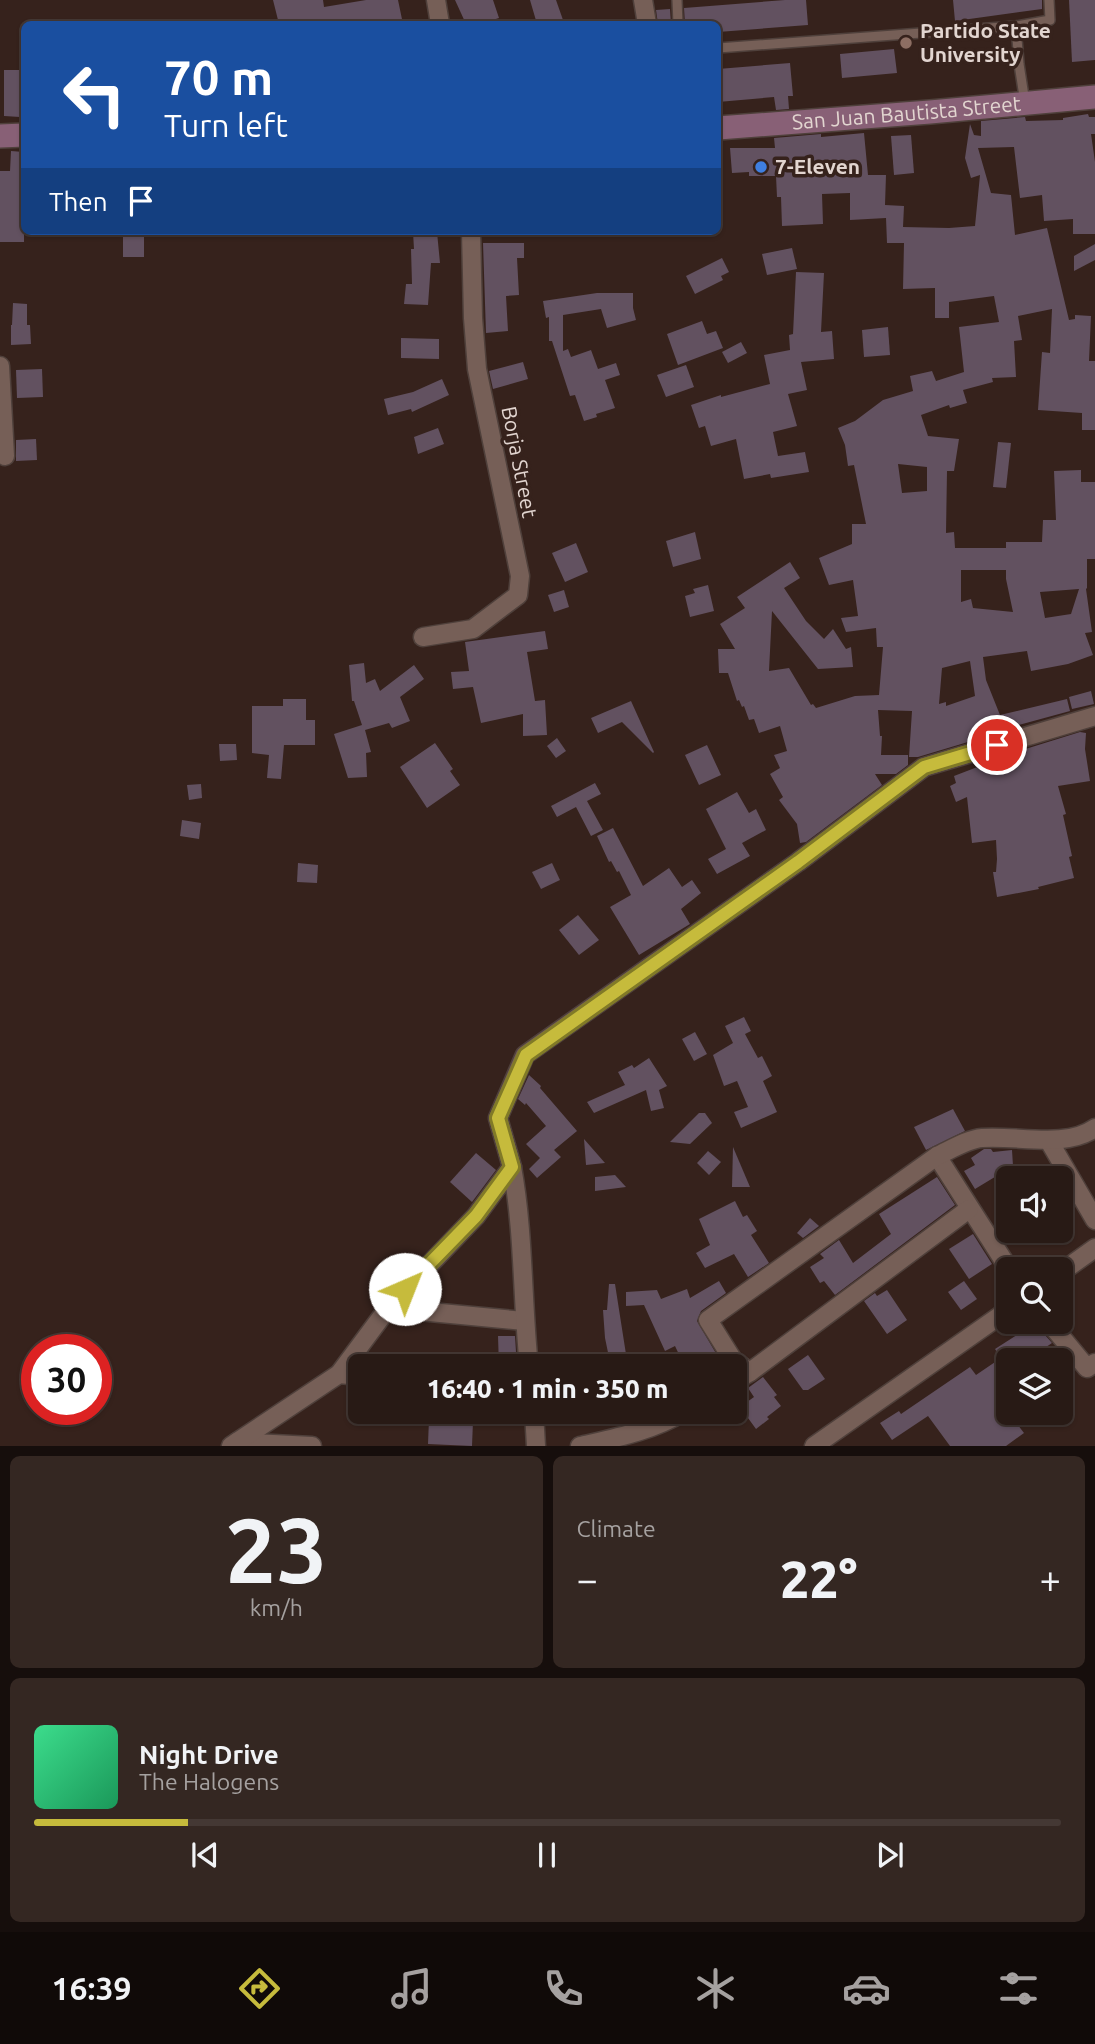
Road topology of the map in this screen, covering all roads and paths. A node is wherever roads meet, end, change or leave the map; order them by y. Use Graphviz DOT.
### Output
graph roads {
  1 [pos="436,0"];
  2 [pos="643,0"];
  3 [pos="677,0"];
  4 [pos="1049,0"];
  5 [pos="440,21"];
  6 [pos="646,21"];
  7 [pos="678,21"];
  8 [pos="1016,26"];
  9 [pos="721,48"];
  10 [pos="1095,97"];
  11 [pos="1025,104"];
  12 [pos="721,128"];
  13 [pos="21,135"];
  14 [pos="0,136"];
  15 [pos="471,235"];
  16 [pos="0,366"];
  17 [pos="5,456"];
  18 [pos="423,637"];
  19 [pos="1095,716"];
  20 [pos="1095,1128"];
  21 [pos="1049,1140"];
  22 [pos="937,1156"];
  23 [pos="512,1167"];
  24 [pos="970,1209"];
  25 [pos="1095,1220"];
  26 [pos="1095,1248"];
  27 [pos="1001,1257"];
  28 [pos="1073,1264"];
  29 [pos="388,1308"];
  30 [pos="996,1318"];
  31 [pos="524,1321"];
  32 [pos="1059,1334"];
  33 [pos="528,1354"];
  34 [pos="729,1354"];
  35 [pos="1095,1363"];
  36 [pos="747,1373"];
  37 [pos="339,1374"];
  38 [pos="348,1375"];
  39 [pos="535,1424"];
  40 [pos="657,1424"];
  41 [pos="234,1444"];
  42 [pos="312,1446"];
  43 [pos="536,1446"];
  44 [pos="580,1446"];
  45 [pos="814,1446"];
  1 -- 5 [label="street"];
  2 -- 6 [label="street"];
  3 -- 7 [label="lane"];
  4 -- 8 [label="lane"];
  8 -- 9 [label="lane"];
  8 -- 11 [label="lane"];
  10 -- 11 [label="main road, San Juan Bautista Street"];
  11 -- 12 [label="main road, San Juan Bautista Street"];
  13 -- 14 [label="main road"];
  15 -- 18 [label="street, Borja Street"];
  16 -- 17 [label="street"];
  19 -- 23 [label="street"];
  20 -- 21 [label="street"];
  21 -- 22 [label="street"];
  21 -- 25 [label="street"];
  22 -- 24 [label="street"];
  22 -- 34 [label="street"];
  23 -- 29 [label="street"];
  23 -- 31 [label="street"];
  24 -- 27 [label="street"];
  24 -- 36 [label="street"];
  26 -- 28 [label="street"];
  29 -- 31 [label="street"];
  29 -- 37 [label="street"];
  30 -- 45 [label="street"];
  31 -- 33 [label="street"];
  32 -- 35 [label="street"];
  37 -- 38 [label="street"];
  37 -- 41 [label="street"];
  39 -- 43 [label="street"];
  40 -- 44 [label="street"];
  41 -- 42 [label="street"];
}
